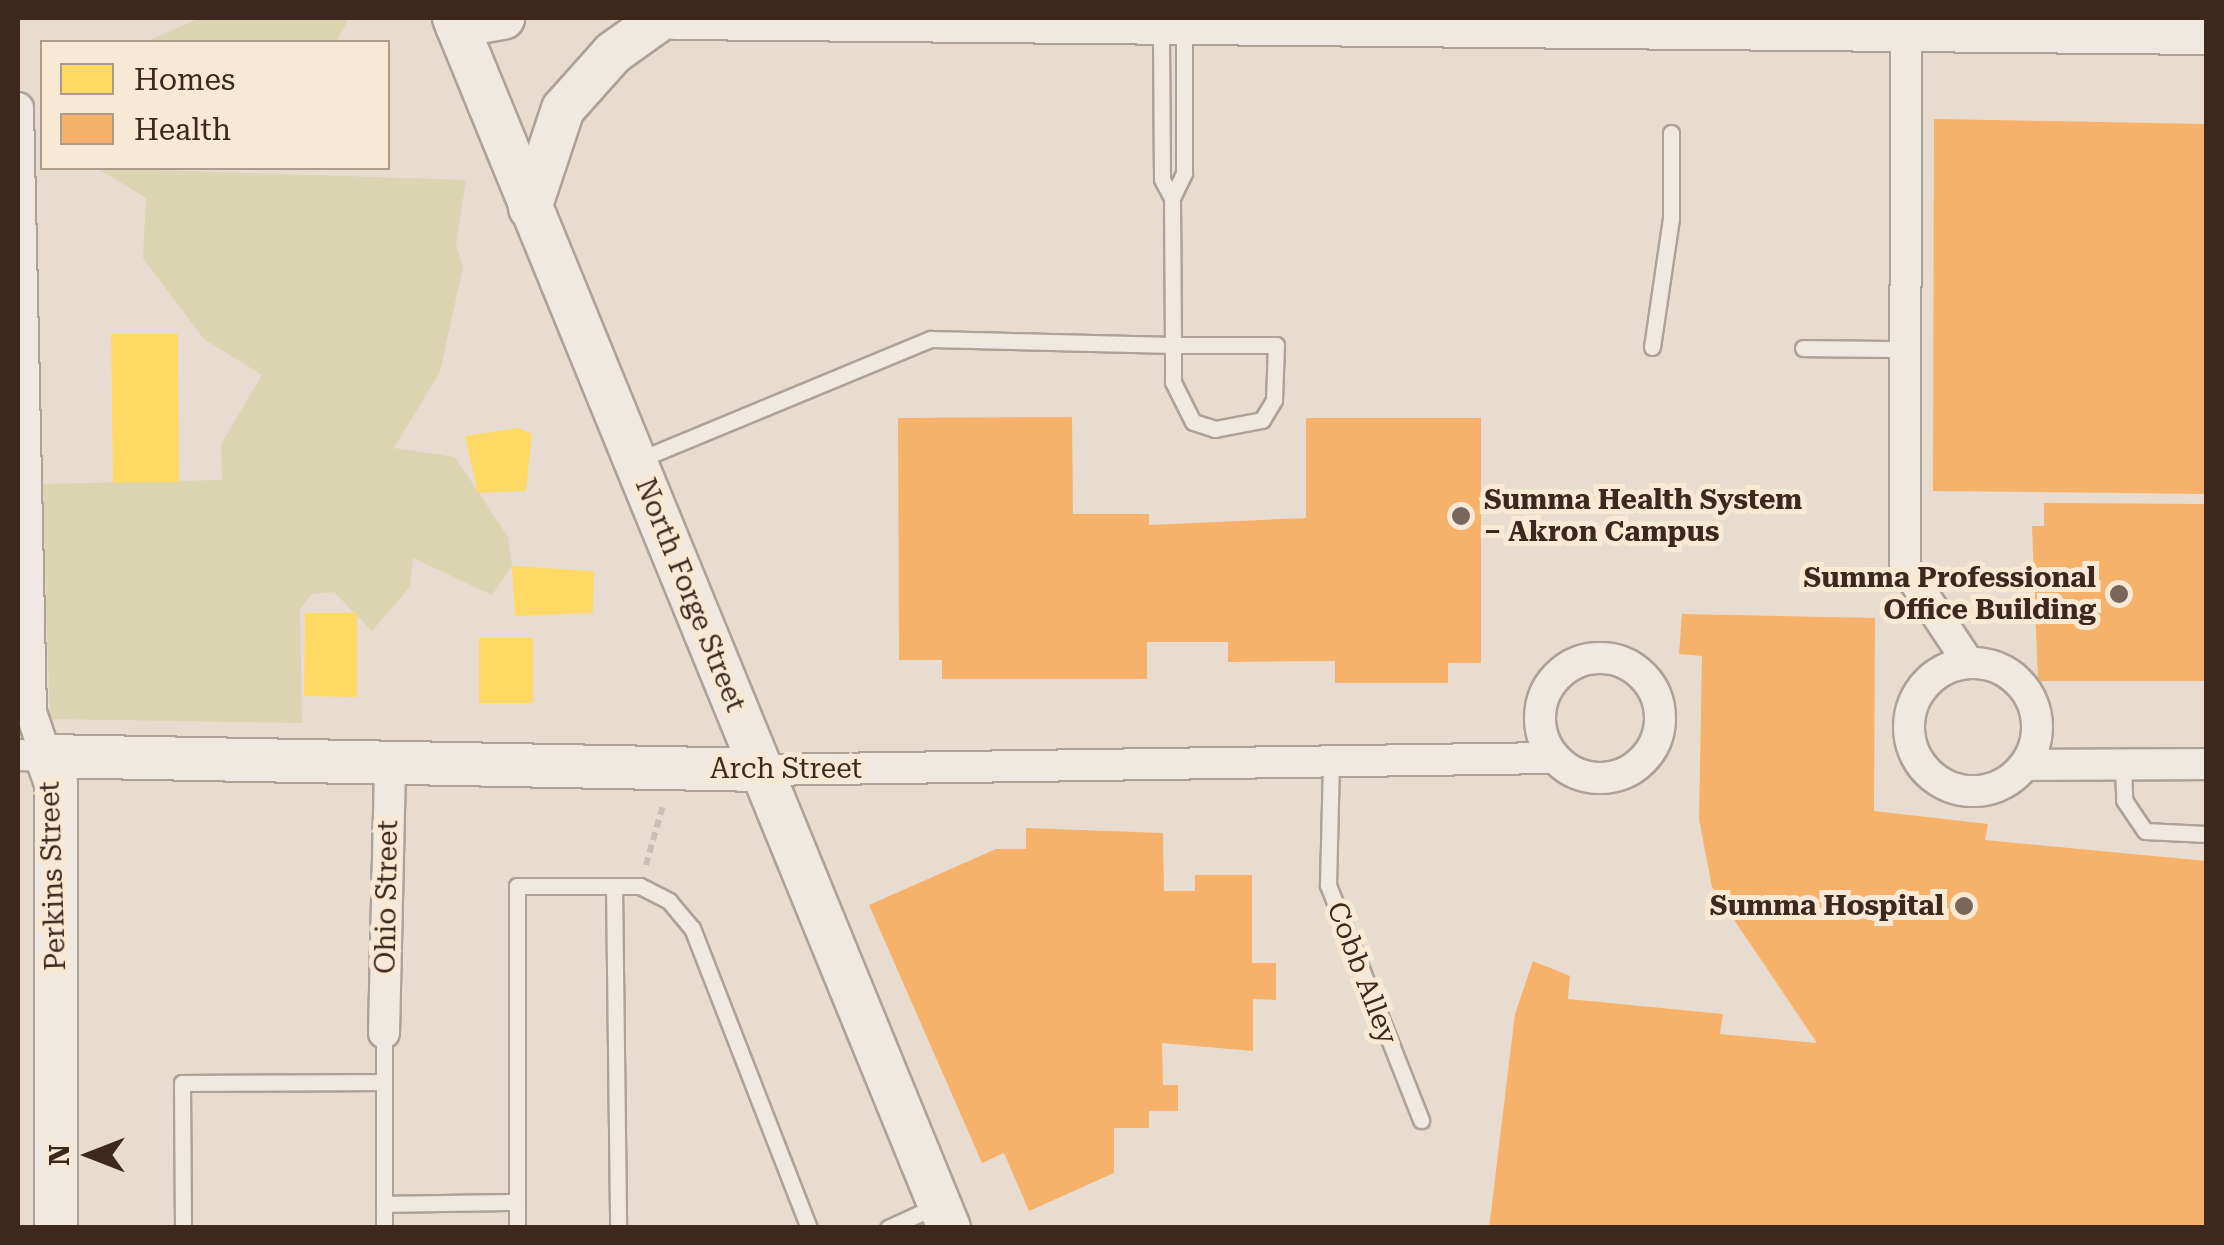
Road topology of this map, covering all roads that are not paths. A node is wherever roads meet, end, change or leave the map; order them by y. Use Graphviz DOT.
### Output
graph roads {
  1 [pos="503,18"];
  2 [pos="662,18"];
  3 [pos="676,18"];
  4 [pos="962,19"];
  5 [pos="1161,21"];
  6 [pos="1544,21"];
  7 [pos="456,22"];
  8 [pos="2000,25"];
  9 [pos="2206,33"];
  10 [pos="1906,36"];
  11 [pos="18,108"];
  12 [pos="1671,133"];
  13 [pos="530,208"];
  14 [pos="1174,345"];
  15 [pos="1652,347"];
  16 [pos="1802,348"];
  17 [pos="1906,349"];
  18 [pos="636,462"];
  19 [pos="1968,662"];
  20 [pos="32,755"];
  21 [pos="1555,758"];
  22 [pos="390,761"];
  23 [pos="1331,762"];
  24 [pos="2123,764"];
  25 [pos="2206,764"];
  26 [pos="2026,765"];
  27 [pos="762,770"];
  28 [pos="2206,834"];
  29 [pos="614,886"];
  30 [pos="384,1033"];
  31 [pos="384,1082"];
  32 [pos="1421,1120"];
  33 [pos="517,1202"];
  34 [pos="384,1204"];
  35 [pos="945,1216"];
  36 [pos="56,1228"];
  37 [pos="183,1228"];
  38 [pos="384,1228"];
  39 [pos="517,1228"];
  40 [pos="618,1228"];
  41 [pos="809,1228"];
  42 [pos="888,1228"];
  1 -- 7 [label="street"];
  2 -- 13 [label="street"];
  3 -- 4 [label="street"];
  4 -- 5 [label="street"];
  5 -- 6 [label="street"];
  5 -- 14 [label="lane"];
  6 -- 10 [label="street"];
  7 -- 13 [label="street, North Forge Street"];
  8 -- 9 [label="street"];
  8 -- 10 [label="street"];
  10 -- 17 [label="street"];
  11 -- 20 [label="street, Perkins Street"];
  12 -- 15 [label="lane"];
  13 -- 18 [label="street, North Forge Street"];
  14 -- 14 [label="lane"];
  14 -- 18 [label="lane"];
  16 -- 17 [label="lane"];
  17 -- 19 [label="street"];
  18 -- 27 [label="street, North Forge Street"];
  19 -- 26 [label="street"];
  19 -- 26 [label="street"];
  20 -- 22 [label="street, Arch Street"];
  20 -- 36 [label="street, Perkins Street"];
  21 -- 21 [label="street, Arch Street"];
  21 -- 23 [label="street, Arch Street"];
  22 -- 27 [label="street, Arch Street"];
  22 -- 30 [label="street, Ohio Street"];
  23 -- 27 [label="street, Arch Street"];
  23 -- 32 [label="lane, Cobb Alley"];
  24 -- 25 [label="street"];
  24 -- 26 [label="street"];
  24 -- 28 [label="lane"];
  27 -- 35 [label="street, North Forge Street"];
  29 -- 33 [label="lane"];
  29 -- 40 [label="lane"];
  29 -- 41 [label="lane"];
  30 -- 31 [label="lane"];
  31 -- 34 [label="lane"];
  31 -- 37 [label="lane"];
  33 -- 34 [label="lane"];
  33 -- 39 [label="lane"];
  34 -- 38 [label="lane"];
  35 -- 42 [label="lane"];
}
